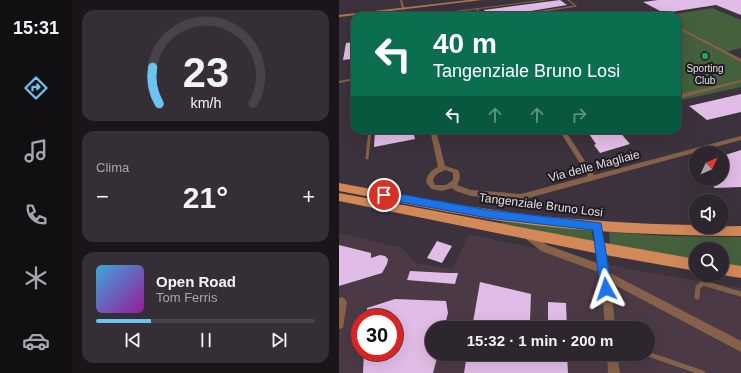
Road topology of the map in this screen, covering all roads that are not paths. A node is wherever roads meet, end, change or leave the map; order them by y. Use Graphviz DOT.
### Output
graph roads {
  1 [pos="401,0"];
  2 [pos="461,0"];
  3 [pos="471,0"];
  4 [pos="480,0"];
  5 [pos="547,0"];
  6 [pos="568,0"];
  7 [pos="452,3"];
  8 [pos="404,9"];
  9 [pos="477,9"];
  10 [pos="376,12"];
  11 [pos="451,12"];
  12 [pos="479,12"];
  13 [pos="537,12"];
  14 [pos="351,15"];
  15 [pos="339,16"];
  16 [pos="681,29"];
  17 [pos="741,61"];
  18 [pos="351,80"];
  19 [pos="741,81"];
  20 [pos="339,82"];
  21 [pos="681,96"];
  22 [pos="370,134"];
  23 [pos="434,134"];
  24 [pos="565,134"];
  25 [pos="741,138"];
  26 [pos="367,158"];
  27 [pos="442,169"];
  28 [pos="593,178"];
  29 [pos="453,185"];
  30 [pos="339,187"];
  31 [pos="339,197"];
  32 [pos="598,226"];
  33 [pos="741,231"];
  34 [pos="527,234"];
  35 [pos="600,248"];
  36 [pos="689,264"];
  37 [pos="729,270"];
  38 [pos="605,272"];
  39 [pos="741,272"];
  40 [pos="741,294"];
  41 [pos="697,297"];
  42 [pos="342,302"];
  43 [pos="609,321"];
  44 [pos="339,324"];
  45 [pos="741,347"];
  46 [pos="655,356"];
  47 [pos="613,361"];
  48 [pos="614,373"];
  49 [pos="703,373"];
  1 -- 8 [label="street"];
  2 -- 7 [label="street"];
  3 -- 4 [label="street"];
  3 -- 7 [label="street"];
  5 -- 9 [label="street"];
  6 -- 13 [label="lane"];
  7 -- 8 [label="street"];
  8 -- 10 [label="street"];
  9 -- 11 [label="street"];
  9 -- 12 [label="lane"];
  14 -- 15 [label="street"];
  16 -- 17 [label="street"];
  18 -- 20 [label="street"];
  19 -- 21 [label="street"];
  22 -- 26 [label="lane"];
  23 -- 27 [label="street"];
  24 -- 28 [label="street"];
  25 -- 28 [label="street, Via delle Magliaie"];
  27 -- 29 [label="street"];
  27 -- 29 [label="street"];
  28 -- 29 [label="street, Via delle Magliaie"];
  30 -- 32 [label="main road, Tangenziale Bruno Losi"];
  31 -- 34 [label="main road"];
  32 -- 33 [label="main road, Tangenziale Bruno Losi"];
  32 -- 35 [label="street"];
  34 -- 35 [label="main road"];
  34 -- 38 [label="street"];
  35 -- 36 [label="main road"];
  35 -- 38 [label="street"];
  37 -- 39 [label="main road"];
  38 -- 43 [label="street"];
  38 -- 45 [label="street"];
  40 -- 41 [label="lane"];
  42 -- 44 [label="street"];
  46 -- 49 [label="lane"];
  47 -- 48 [label="street"];
}
